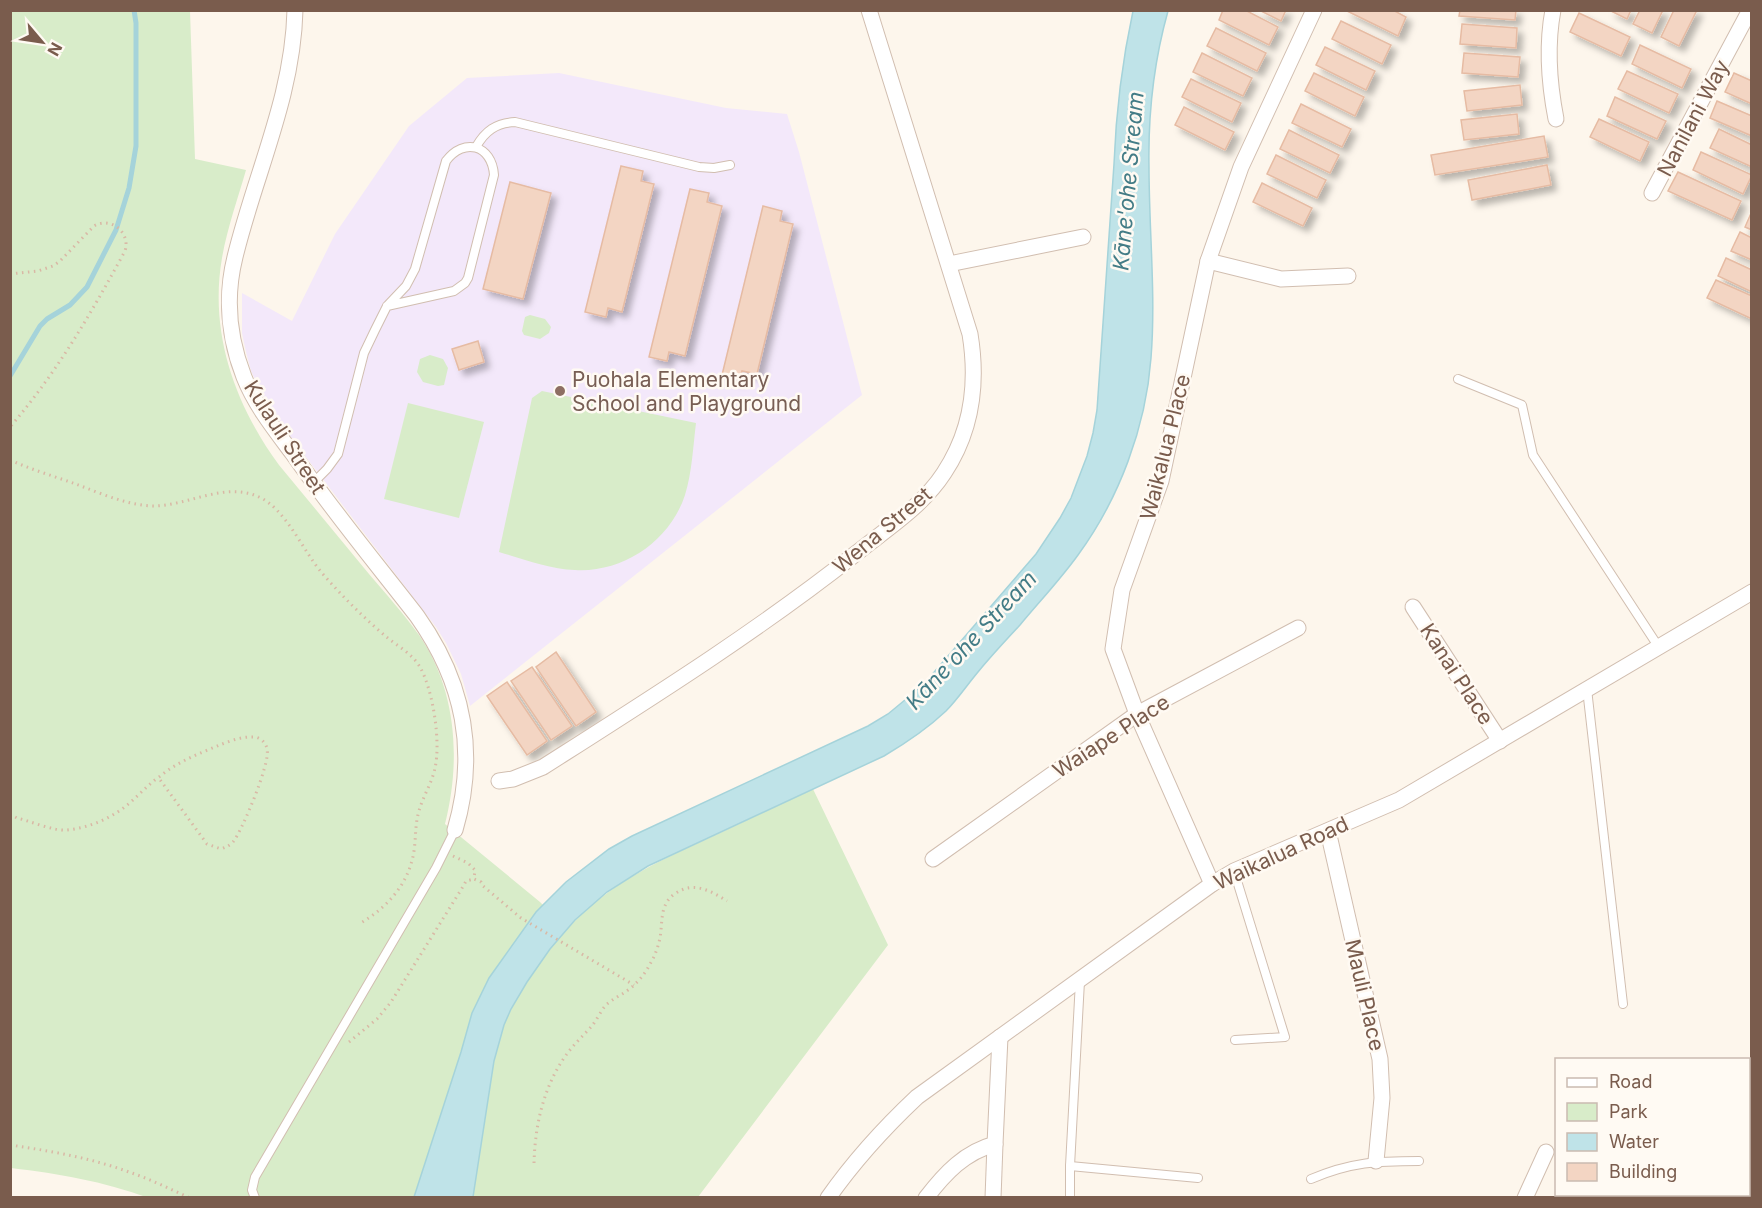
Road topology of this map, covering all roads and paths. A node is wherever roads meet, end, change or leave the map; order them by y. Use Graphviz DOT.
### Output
graph roads {
  1 [pos="295,10"];
  2 [pos="868,10"];
  3 [pos="1314,10"];
  4 [pos="1553,10"];
  5 [pos="1750,10"];
  6 [pos="1556,119"];
  7 [pos="476,147"];
  8 [pos="730,165"];
  9 [pos="1652,193"];
  10 [pos="1083,237"];
  11 [pos="1208,261"];
  12 [pos="949,264"];
  13 [pos="10,274"];
  14 [pos="1348,276"];
  15 [pos="387,306"];
  16 [pos="1458,379"];
  17 [pos="10,427"];
  18 [pos="10,460"];
  19 [pos="313,483"];
  20 [pos="1752,592"];
  21 [pos="1413,607"];
  22 [pos="1298,628"];
  23 [pos="1658,646"];
  24 [pos="1587,687"];
  25 [pos="1137,714"];
  26 [pos="1500,741"];
  27 [pos="158,777"];
  28 [pos="499,781"];
  29 [pos="10,814"];
  30 [pos="455,830"];
  31 [pos="1328,831"];
  32 [pos="445,852"];
  33 [pos="933,859"];
  34 [pos="1234,871"];
  35 [pos="474,879"];
  36 [pos="1212,884"];
  37 [pos="727,901"];
  38 [pos="359,924"];
  39 [pos="1080,980"];
  40 [pos="634,985"];
  41 [pos="391,1002"];
  42 [pos="1623,1004"];
  43 [pos="1000,1037"];
  44 [pos="1235,1040"];
  45 [pos="995,1144"];
  46 [pos="10,1145"];
  47 [pos="1546,1152"];
  48 [pos="1376,1161"];
  49 [pos="1419,1161"];
  50 [pos="534,1163"];
  51 [pos="1070,1166"];
  52 [pos="1198,1178"];
  53 [pos="1311,1179"];
  54 [pos="190,1197"];
  55 [pos="254,1197"];
  56 [pos="828,1197"];
  57 [pos="926,1197"];
  58 [pos="993,1197"];
  59 [pos="1070,1197"];
  60 [pos="1525,1197"];
  1 -- 19 [label="street, Kulauli Street"];
  2 -- 12 [label="street, Wena Street"];
  3 -- 11 [label="street, Waikalua Place"];
  4 -- 6 [label="street"];
  5 -- 9 [label="street, Nanilani Way"];
  7 -- 8 [label="lane"];
  7 -- 15 [label="lane"];
  7 -- 15 [label="lane"];
  10 -- 12 [label="street"];
  11 -- 14 [label="street"];
  11 -- 25 [label="street, Waikalua Place"];
  12 -- 28 [label="street, Wena Street"];
  13 -- 17 [label="path"];
  15 -- 19 [label="lane"];
  16 -- 23 [label="lane"];
  18 -- 38 [label="path"];
  19 -- 30 [label="street, Kulauli Street"];
  20 -- 23 [label="street, Waikalua Road"];
  21 -- 26 [label="street, Kanai Place"];
  22 -- 25 [label="street, Waiape Place"];
  23 -- 24 [label="street, Waikalua Road"];
  24 -- 26 [label="street, Waikalua Road"];
  24 -- 42 [label="lane"];
  25 -- 33 [label="street, Waiape Place"];
  25 -- 36 [label="street, Waikalua Place"];
  26 -- 31 [label="street, Waikalua Road"];
  27 -- 27 [label="path"];
  27 -- 29 [label="path"];
  30 -- 32 [label="lane"];
  31 -- 34 [label="street, Waikalua Road"];
  31 -- 48 [label="street, Mauli Place"];
  32 -- 35 [label="path"];
  32 -- 55 [label="lane"];
  34 -- 36 [label="street, Waikalua Road"];
  34 -- 44 [label="lane"];
  35 -- 40 [label="path"];
  35 -- 41 [label="path"];
  36 -- 39 [label="street, Waikalua Road"];
  37 -- 40 [label="path"];
  39 -- 43 [label="street, Waikalua Road"];
  39 -- 51 [label="lane"];
  40 -- 50 [label="path"];
  43 -- 45 [label="street"];
  43 -- 56 [label="street, Waikalua Road"];
  45 -- 57 [label="street"];
  45 -- 58 [label="street"];
  46 -- 54 [label="path"];
  47 -- 60 [label="street"];
  48 -- 49 [label="lane"];
  48 -- 53 [label="lane"];
  51 -- 52 [label="lane"];
  51 -- 59 [label="lane"];
}
